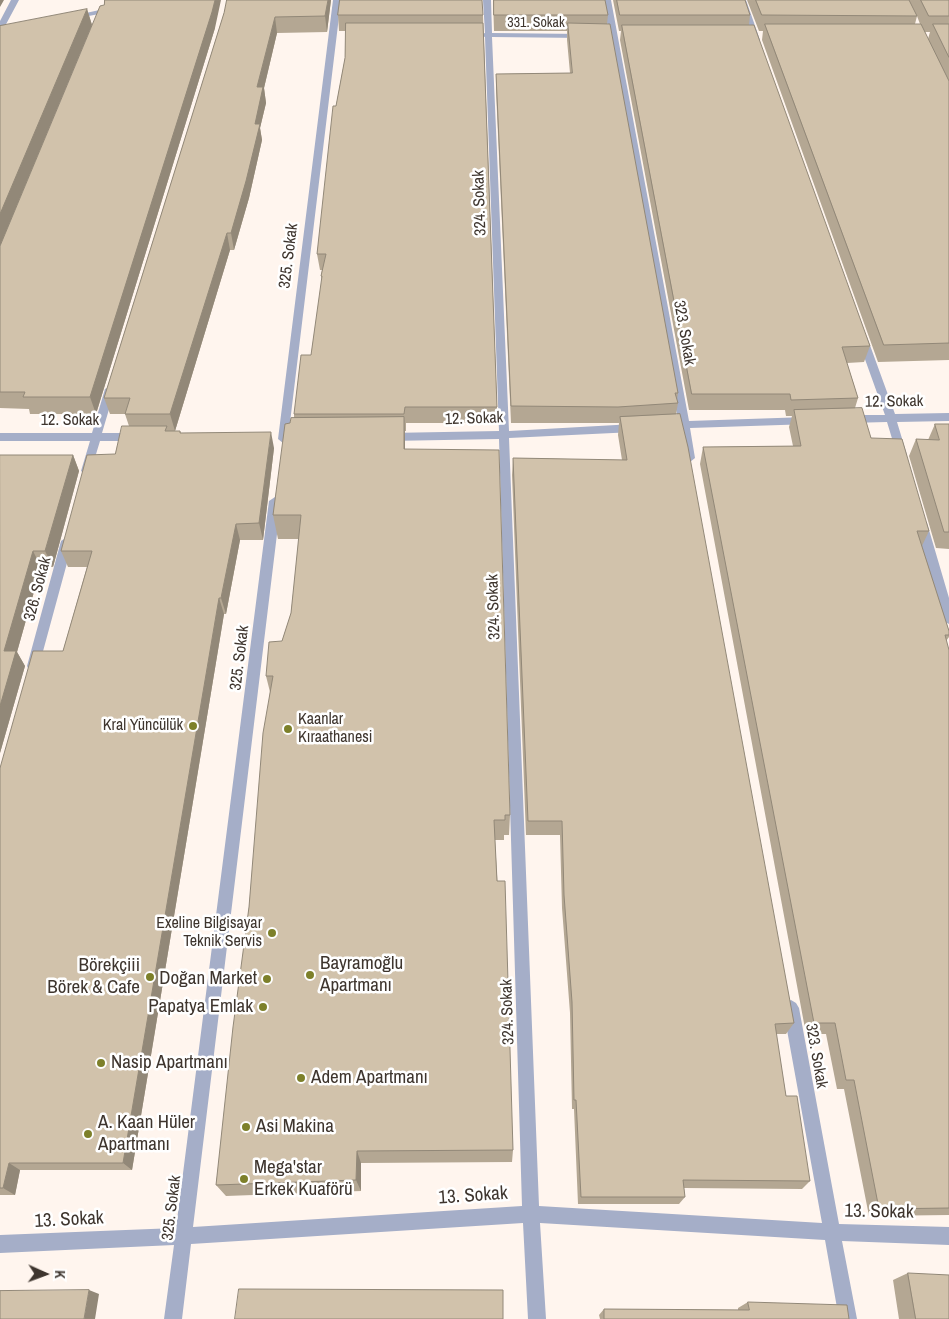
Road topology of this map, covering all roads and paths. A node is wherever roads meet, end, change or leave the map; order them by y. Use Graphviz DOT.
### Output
graph roads {
  1 [pos="15,0"];
  2 [pos="337,0"];
  3 [pos="487,0"];
  4 [pos="607,0"];
  5 [pos="742,0"];
  6 [pos="122,7"];
  7 [pos="0,8"];
  8 [pos="11,8"];
  9 [pos="103,11"];
  10 [pos="65,18"];
  11 [pos="100,20"];
  12 [pos="10,27"];
  13 [pos="0,28"];
  14 [pos="470,35"];
  15 [pos="490,35"];
  16 [pos="596,36"];
  17 [pos="756,38"];
  18 [pos="858,325"];
  19 [pos="113,380"];
  20 [pos="949,417"];
  21 [pos="891,418"];
  22 [pos="841,419"];
  23 [pos="822,420"];
  24 [pos="684,425"];
  25 [pos="664,426"];
  26 [pos="644,428"];
  27 [pos="504,434"];
  28 [pos="96,437"];
  29 [pos="145,437"];
  30 [pos="382,437"];
  31 [pos="0,438"];
  32 [pos="283,440"];
  33 [pos="904,466"];
  34 [pos="692,474"];
  35 [pos="82,486"];
  36 [pos="277,487"];
  37 [pos="918,514"];
  38 [pos="69,534"];
  39 [pos="949,619"];
  40 [pos="29,678"];
  41 [pos="789,999"];
  42 [pos="530,1214"];
  43 [pos="832,1232"];
  44 [pos="185,1236"];
  45 [pos="949,1236"];
  46 [pos="0,1244"];
  47 [pos="173,1319"];
  48 [pos="537,1319"];
  49 [pos="848,1319"];
  1 -- 8 [label="street"];
  2 -- 32 [label="street, 325. Sokak"];
  3 -- 15 [label="street, 324. Sokak"];
  4 -- 24 [label="street, 323. Sokak"];
  5 -- 17 [label="street"];
  6 -- 9 [label="street"];
  7 -- 8 [label="street"];
  8 -- 13 [label="street"];
  9 -- 10 [label="street"];
  9 -- 11 [label="street"];
  12 -- 13 [label="street"];
  14 -- 15 [label="street, 331. Sokak"];
  15 -- 16 [label="street, 331. Sokak"];
  15 -- 27 [label="street, 324. Sokak"];
  18 -- 21 [label="street"];
  19 -- 28 [label="street"];
  20 -- 21 [label="street, 12. Sokak"];
  21 -- 22 [label="street, 12. Sokak"];
  21 -- 33 [label="street"];
  23 -- 24 [label="street"];
  24 -- 25 [label="street"];
  24 -- 34 [label="street, 323. Sokak"];
  26 -- 27 [label="street, 12. Sokak"];
  27 -- 30 [label="street, 12. Sokak"];
  27 -- 42 [label="street, 324. Sokak"];
  28 -- 29 [label="street, 12. Sokak"];
  28 -- 31 [label="street, 12. Sokak"];
  28 -- 35 [label="street"];
  36 -- 44 [label="street, 325. Sokak"];
  37 -- 39 [label="street"];
  38 -- 40 [label="street, 326. Sokak"];
  41 -- 43 [label="street, 323. Sokak"];
  42 -- 43 [label="street, 13. Sokak"];
  42 -- 44 [label="street, 13. Sokak"];
  42 -- 48 [label="street, 324. Sokak"];
  43 -- 45 [label="street, 13. Sokak"];
  43 -- 49 [label="street, 323. Sokak"];
  44 -- 46 [label="street, 13. Sokak"];
  44 -- 47 [label="street, 325. Sokak"];
}
